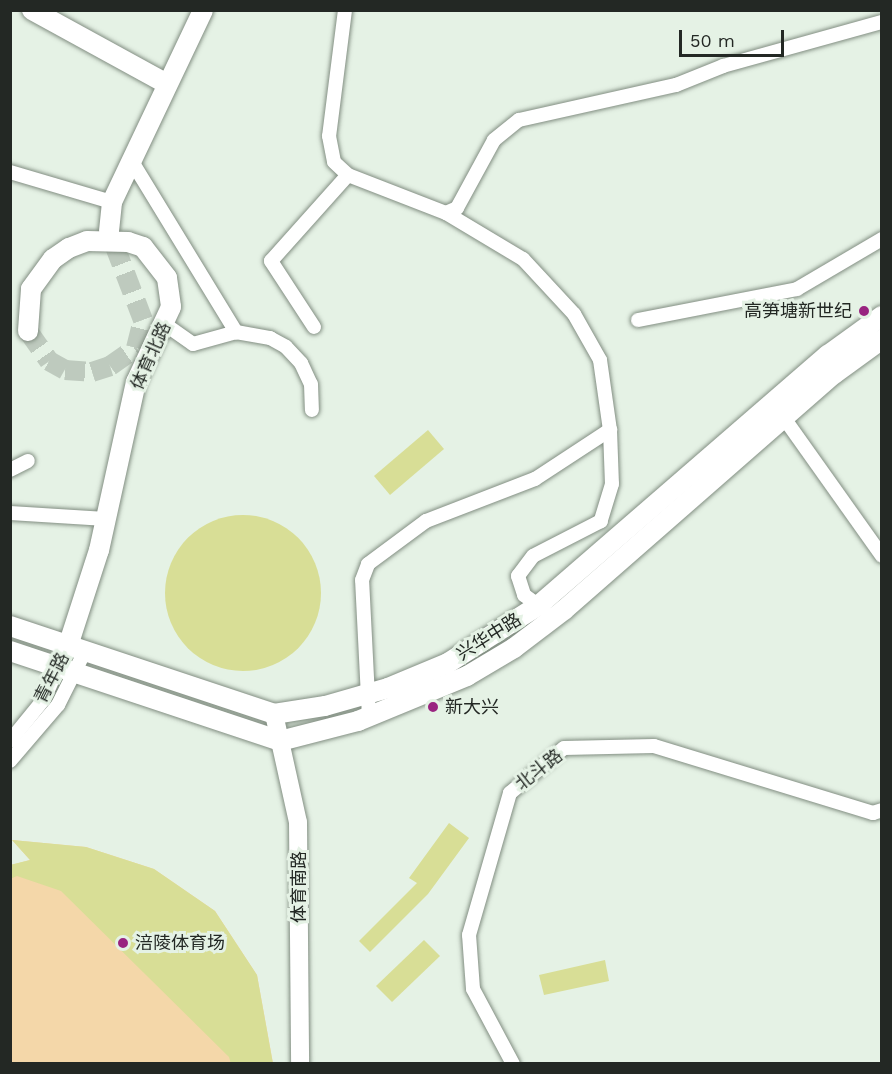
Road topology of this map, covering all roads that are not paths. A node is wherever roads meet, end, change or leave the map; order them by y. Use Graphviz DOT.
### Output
graph roads {
  1 [pos="32,10"];
  2 [pos="203,10"];
  3 [pos="345,10"];
  4 [pos="882,22"];
  5 [pos="167,84"];
  6 [pos="131,160"];
  7 [pos="10,172"];
  8 [pos="348,175"];
  9 [pos="112,202"];
  10 [pos="446,213"];
  11 [pos="109,231"];
  12 [pos="882,239"];
  13 [pos="882,316"];
  14 [pos="638,320"];
  15 [pos="166,325"];
  16 [pos="314,327"];
  17 [pos="28,331"];
  18 [pos="236,333"];
  19 [pos="882,339"];
  20 [pos="312,410"];
  21 [pos="784,418"];
  22 [pos="610,430"];
  23 [pos="28,461"];
  24 [pos="10,470"];
  25 [pos="10,513"];
  26 [pos="106,519"];
  27 [pos="882,556"];
  28 [pos="545,612"];
  29 [pos="10,626"];
  30 [pos="78,646"];
  31 [pos="10,651"];
  32 [pos="69,669"];
  33 [pos="367,693"];
  34 [pos="273,714"];
  35 [pos="369,717"];
  36 [pos="10,741"];
  37 [pos="280,741"];
  38 [pos="10,761"];
  39 [pos="882,810"];
  40 [pos="300,1064"];
  41 [pos="513,1064"];
  1 -- 5 [label="main road"];
  2 -- 5 [label="main road"];
  3 -- 8 [label="street"];
  4 -- 10 [label="street"];
  5 -- 6 [label="main road"];
  6 -- 9 [label="main road"];
  6 -- 18 [label="street"];
  7 -- 9 [label="street"];
  8 -- 10 [label="street"];
  8 -- 16 [label="street"];
  9 -- 11 [label="main road"];
  10 -- 22 [label="street"];
  12 -- 14 [label="street"];
  13 -- 28 [label="main road, 兴华中路"];
  15 -- 17 [label="main road, 体育北路"];
  15 -- 18 [label="street"];
  15 -- 26 [label="main road, 体育北路"];
  18 -- 20 [label="street"];
  19 -- 21 [label="main road"];
  21 -- 27 [label="street"];
  21 -- 28 [label="main road"];
  22 -- 28 [label="street"];
  22 -- 33 [label="street"];
  23 -- 24 [label="street"];
  25 -- 26 [label="street"];
  26 -- 30 [label="main road, 体育北路"];
  28 -- 33 [label="main road, 兴华中路"];
  28 -- 35 [label="main road"];
  29 -- 30 [label="main road, 兴华中路"];
  30 -- 32 [label="street"];
  30 -- 34 [label="main road, 兴华中路"];
  31 -- 32 [label="main road"];
  32 -- 36 [label="street, 青年路"];
  32 -- 37 [label="main road"];
  32 -- 38 [label="street"];
  33 -- 34 [label="main road, 兴华中路"];
  33 -- 35 [label="street"];
  34 -- 37 [label="street, 体育南路"];
  35 -- 37 [label="main road"];
  37 -- 40 [label="street, 体育南路"];
  39 -- 41 [label="street, 北斗路"];
}
